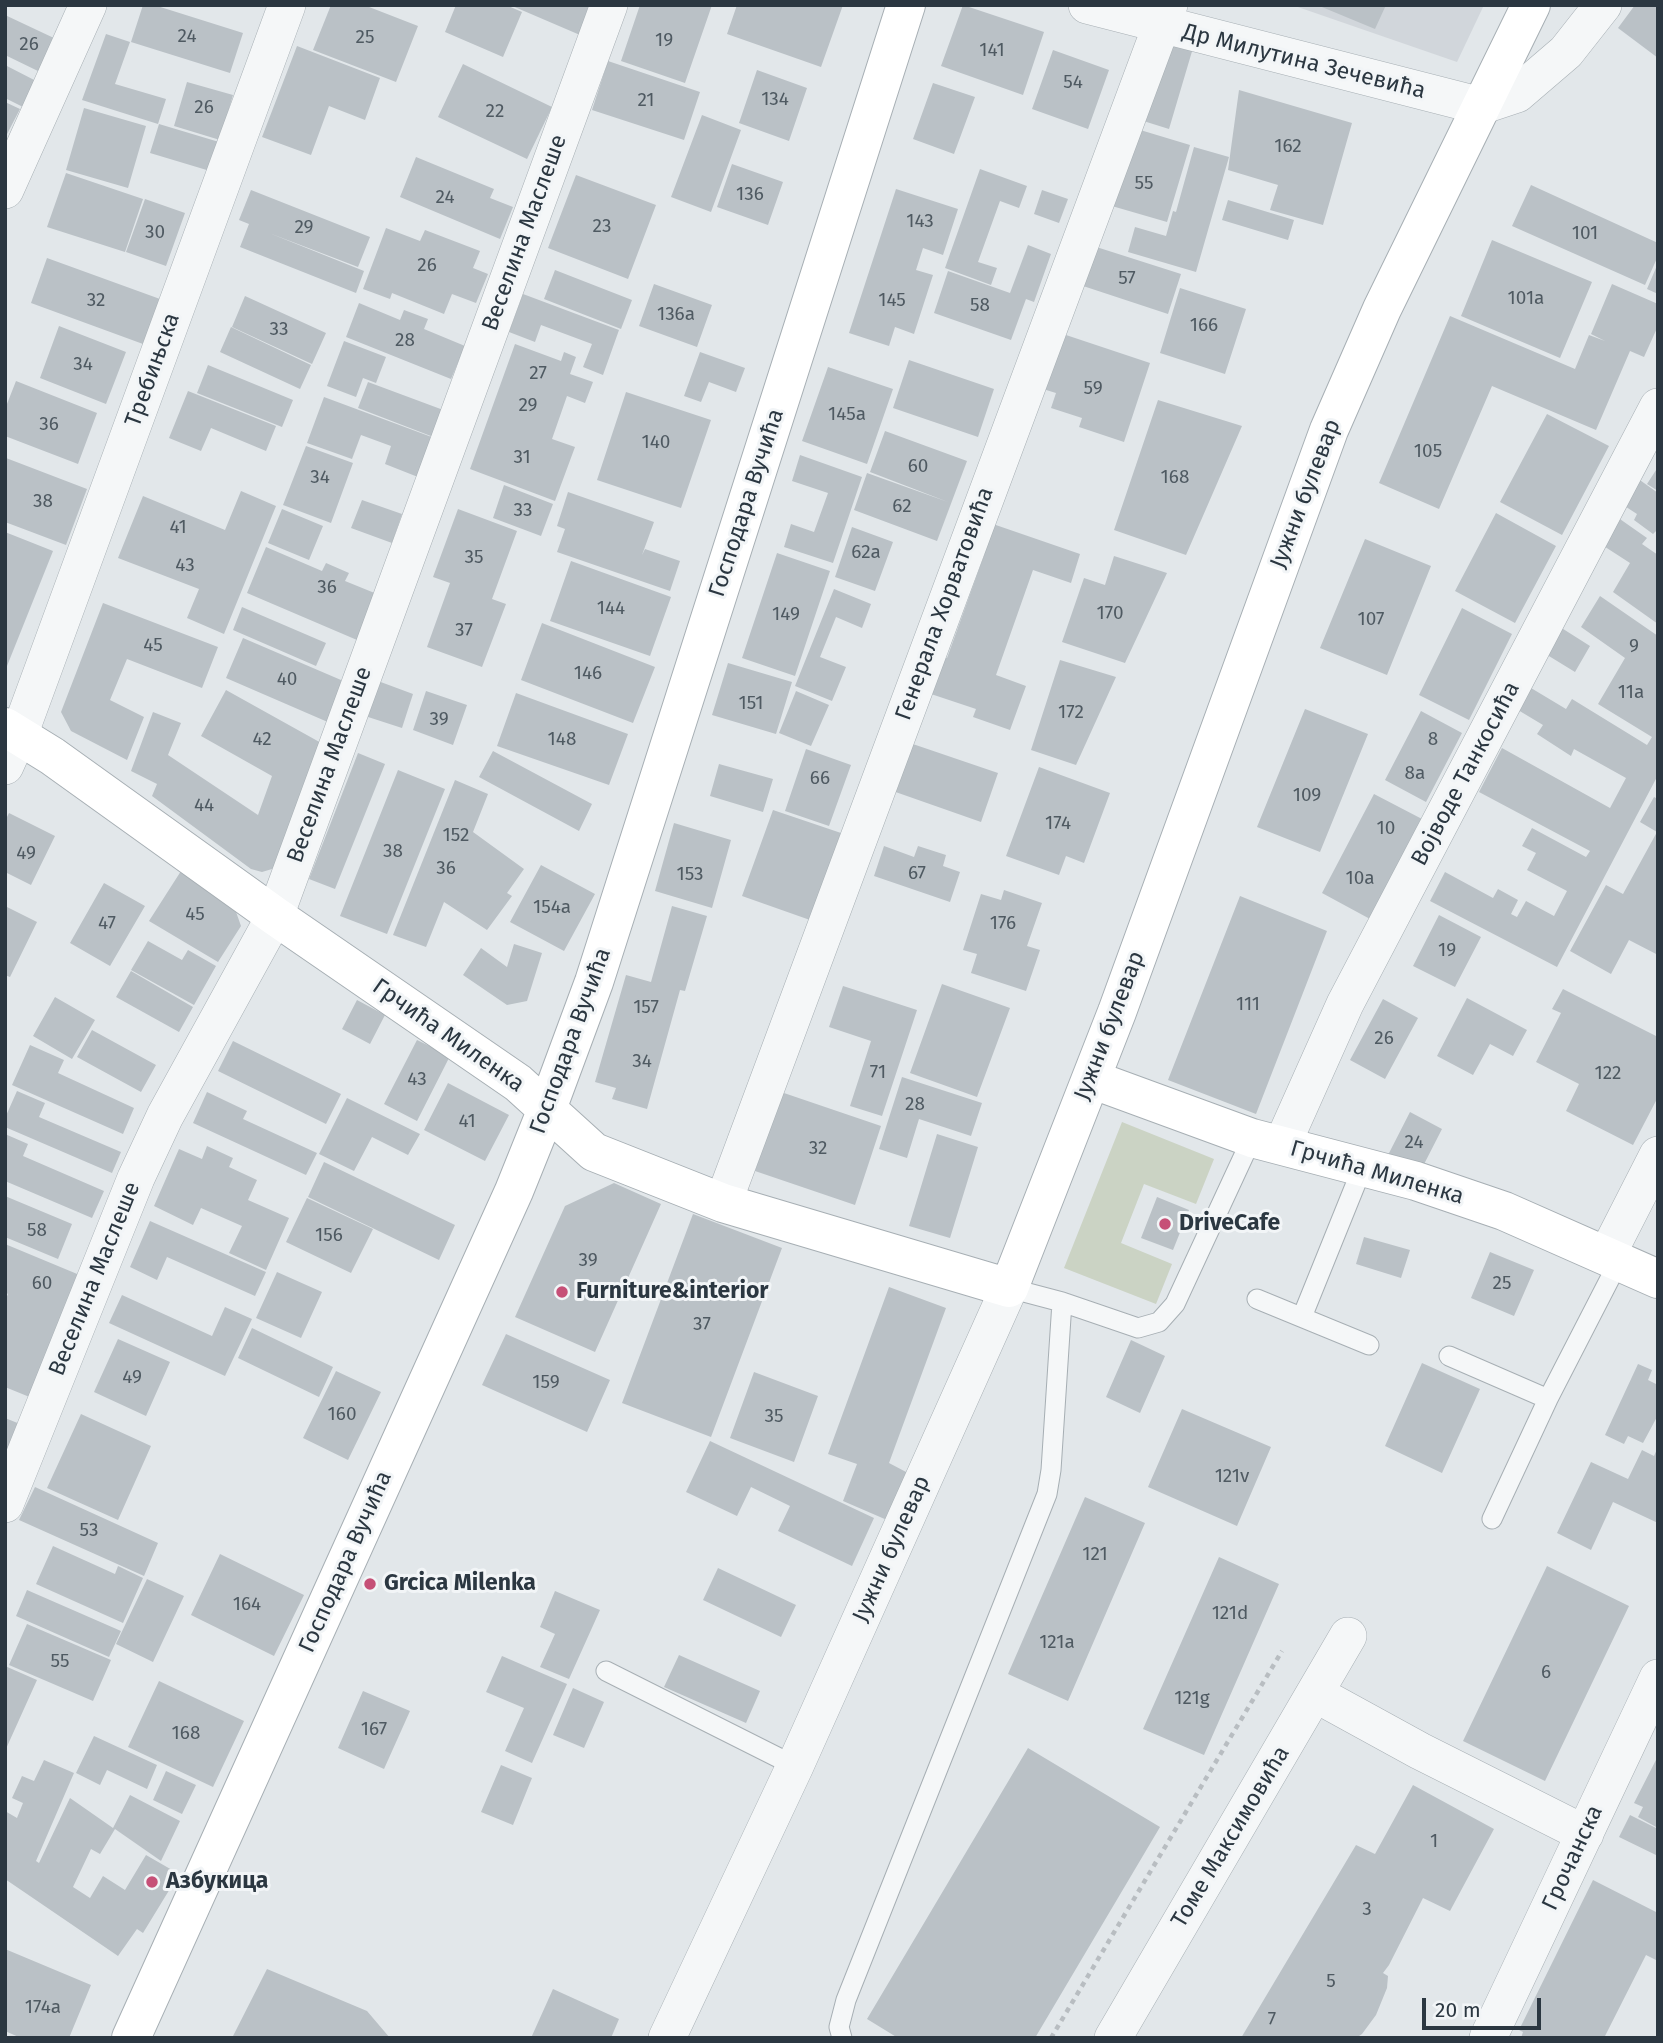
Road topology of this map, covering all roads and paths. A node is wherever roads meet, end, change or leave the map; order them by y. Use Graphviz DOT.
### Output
graph roads {
  1 [pos="88,5"];
  2 [pos="287,5"];
  3 [pos="609,5"];
  4 [pos="906,5"];
  5 [pos="1087,5"];
  6 [pos="1531,5"];
  7 [pos="1603,5"];
  8 [pos="1165,15"];
  9 [pos="1481,106"];
  10 [pos="5,190"];
  11 [pos="1658,407"];
  12 [pos="10,743"];
  13 [pos="275,916"];
  14 [pos="1091,1079"];
  15 [pos="547,1110"];
  16 [pos="1267,1141"];
  17 [pos="1658,1155"];
  18 [pos="1363,1166"];
  19 [pos="723,1203"];
  20 [pos="1613,1258"];
  21 [pos="1658,1279"];
  22 [pos="1009,1288"];
  23 [pos="1257,1299"];
  24 [pos="1062,1302"];
  25 [pos="1302,1317"];
  26 [pos="1369,1345"];
  27 [pos="1449,1356"];
  28 [pos="1548,1399"];
  29 [pos="5,1504"];
  30 [pos="1492,1519"];
  31 [pos="1348,1636"];
  32 [pos="1282,1651"];
  33 [pos="606,1671"];
  34 [pos="1658,1678"];
  35 [pos="1316,1695"];
  36 [pos="795,1766"];
  37 [pos="1585,1834"];
  38 [pos="131,2038"];
  39 [pos="667,2038"];
  40 [pos="842,2038"];
  41 [pos="1051,2038"];
  42 [pos="1113,2038"];
  43 [pos="1488,2038"];
  1 -- 10 [label="street"];
  2 -- 12 [label="street, Требињска"];
  3 -- 13 [label="street, Веселина Маслеше"];
  4 -- 15 [label="main road, Господара Вучића"];
  5 -- 8 [label="street, Др Милутина Зечевића"];
  6 -- 9 [label="main road, Јужни булевар"];
  7 -- 9 [label="street"];
  8 -- 9 [label="street, Др Милутина Зечевића"];
  8 -- 19 [label="street, Генерала Хорватовића"];
  9 -- 14 [label="main road, Јужни булевар"];
  11 -- 16 [label="street, Војводе Танкосића"];
  12 -- 13 [label="main road, Грчића Миленка"];
  13 -- 15 [label="main road, Грчића Миленка"];
  13 -- 29 [label="street, Веселина Маслеше"];
  14 -- 16 [label="main road, Грчића Миленка"];
  14 -- 22 [label="main road, Јужни булевар"];
  15 -- 19 [label="main road, Грчића Миленка"];
  15 -- 38 [label="main road, Господара Вучића"];
  16 -- 18 [label="main road, Грчића Миленка"];
  16 -- 24 [label="lane"];
  17 -- 20 [label="street"];
  18 -- 20 [label="main road, Грчића Миленка"];
  18 -- 25 [label="lane"];
  19 -- 22 [label="main road, Грчића Миленка"];
  20 -- 21 [label="main road, Грчића Миленка"];
  20 -- 28 [label="lane"];
  22 -- 24 [label="lane"];
  22 -- 36 [label="street, Јужни булевар"];
  23 -- 25 [label="lane"];
  24 -- 40 [label="lane"];
  25 -- 26 [label="lane"];
  27 -- 28 [label="lane"];
  28 -- 30 [label="lane"];
  31 -- 35 [label="street, Томе Максимовића"];
  32 -- 41 [label="path"];
  33 -- 36 [label="lane"];
  34 -- 37 [label="street, Грочанска"];
  35 -- 37 [label="street"];
  35 -- 42 [label="street, Томе Максимовића"];
  36 -- 39 [label="street, Јужни булевар"];
  37 -- 43 [label="street, Грочанска"];
}
